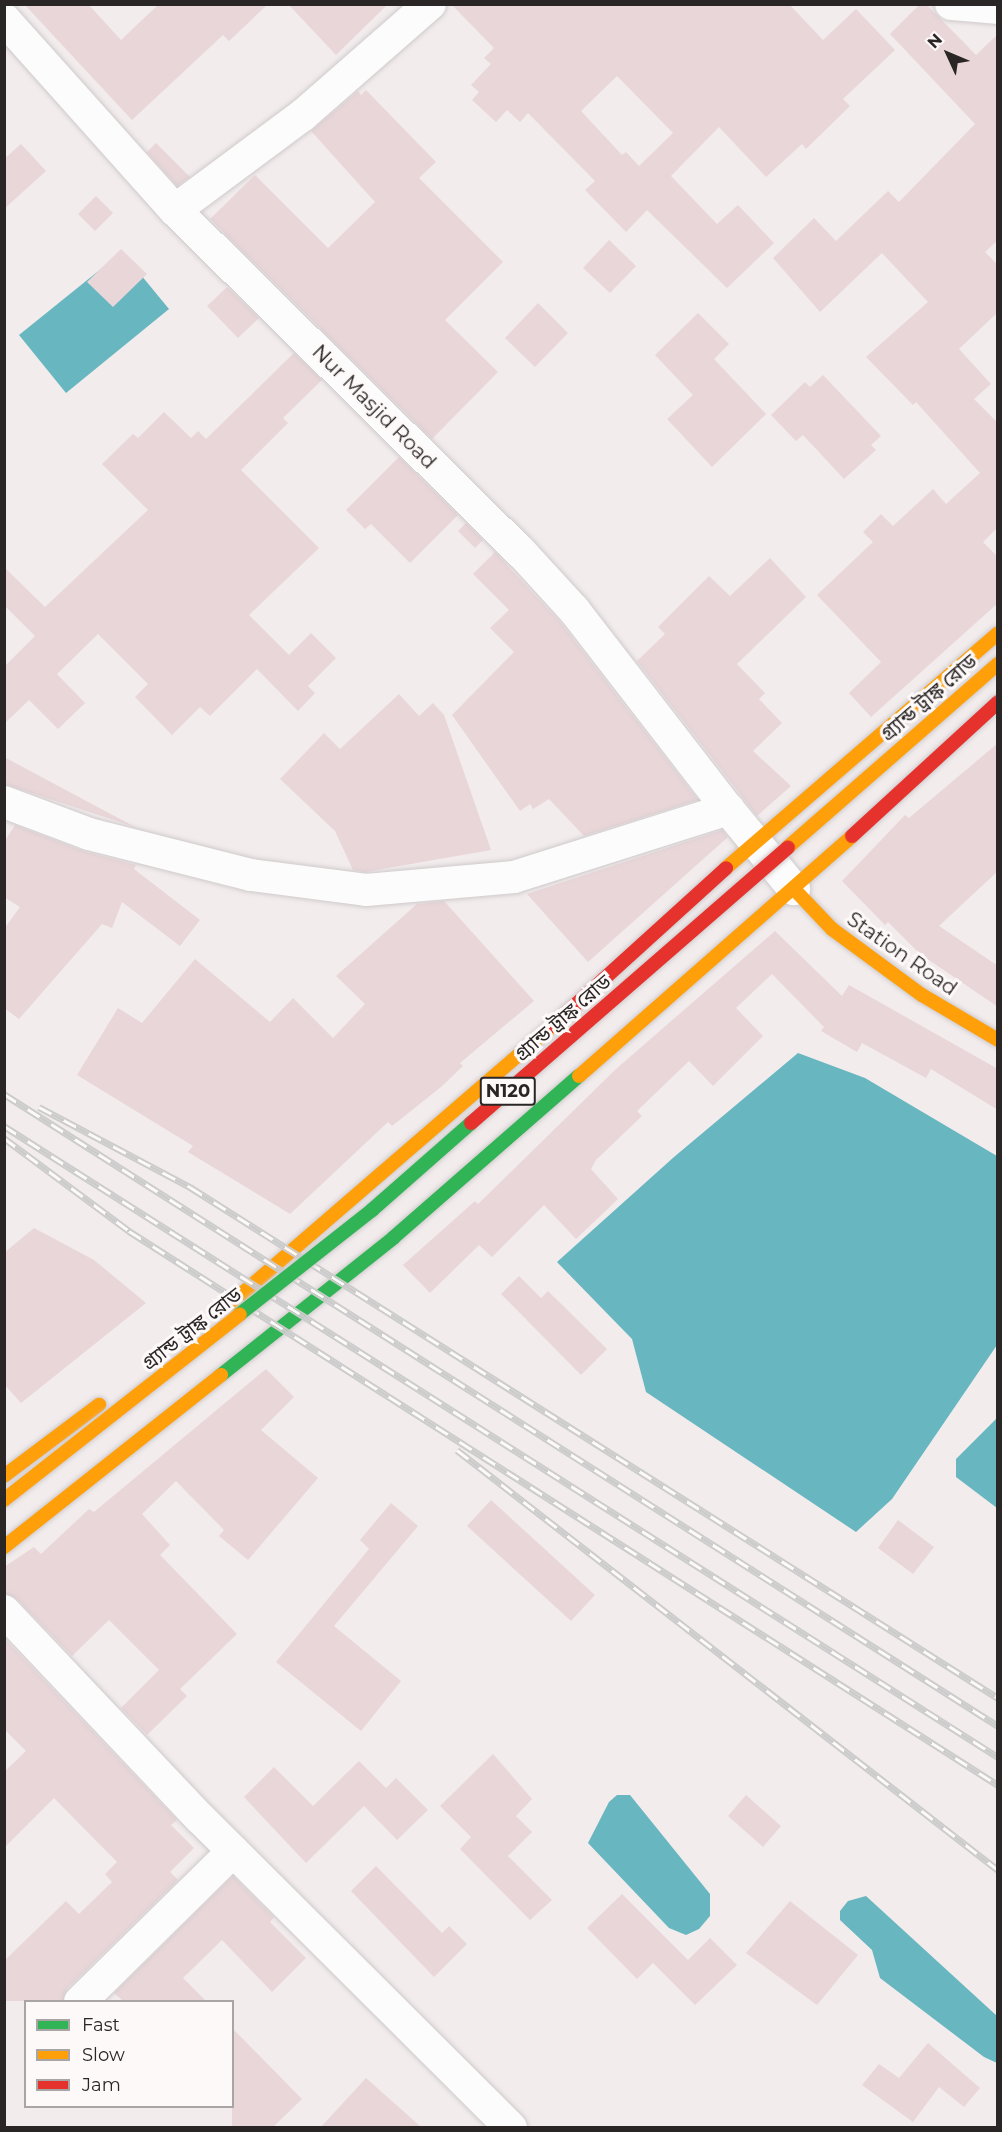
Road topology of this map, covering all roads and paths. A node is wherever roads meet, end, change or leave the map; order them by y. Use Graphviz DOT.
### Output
graph roads {
  1 [pos="430,4"];
  2 [pos="951,4"];
  3 [pos="998,8"];
  4 [pos="4,19"];
  5 [pos="175,210"];
  6 [pos="998,633"];
  7 [pos="998,664"];
  8 [pos="998,702"];
  9 [pos="4,802"];
  10 [pos="728,809"];
  11 [pos="755,842"];
  12 [pos="794,889"];
  13 [pos="998,1040"];
  14 [pos="4,1476"];
  15 [pos="4,1500"];
  16 [pos="4,1547"];
  17 [pos="4,1611"];
  18 [pos="233,1851"];
  19 [pos="81,2000"];
  20 [pos="511,2127"];
  1 -- 5 [label="street"];
  2 -- 3 [label="street"];
  4 -- 5 [label="street, Nur Masjid Road"];
  5 -- 10 [label="street, Nur Masjid Road"];
  6 -- 11 [label="main road"];
  7 -- 15 [label="main road, গ্র্যান্ড ট্রাঙ্ক রোড / N120, bridge"];
  8 -- 12 [label="main road"];
  9 -- 10 [label="street"];
  10 -- 11 [label="street, Nur Masjid Road"];
  11 -- 12 [label="street, Nur Masjid Road"];
  11 -- 14 [label="main road"];
  12 -- 13 [label="main road, Station Road"];
  12 -- 16 [label="main road"];
  17 -- 18 [label="street"];
  18 -- 19 [label="street"];
  18 -- 20 [label="street"];
}
